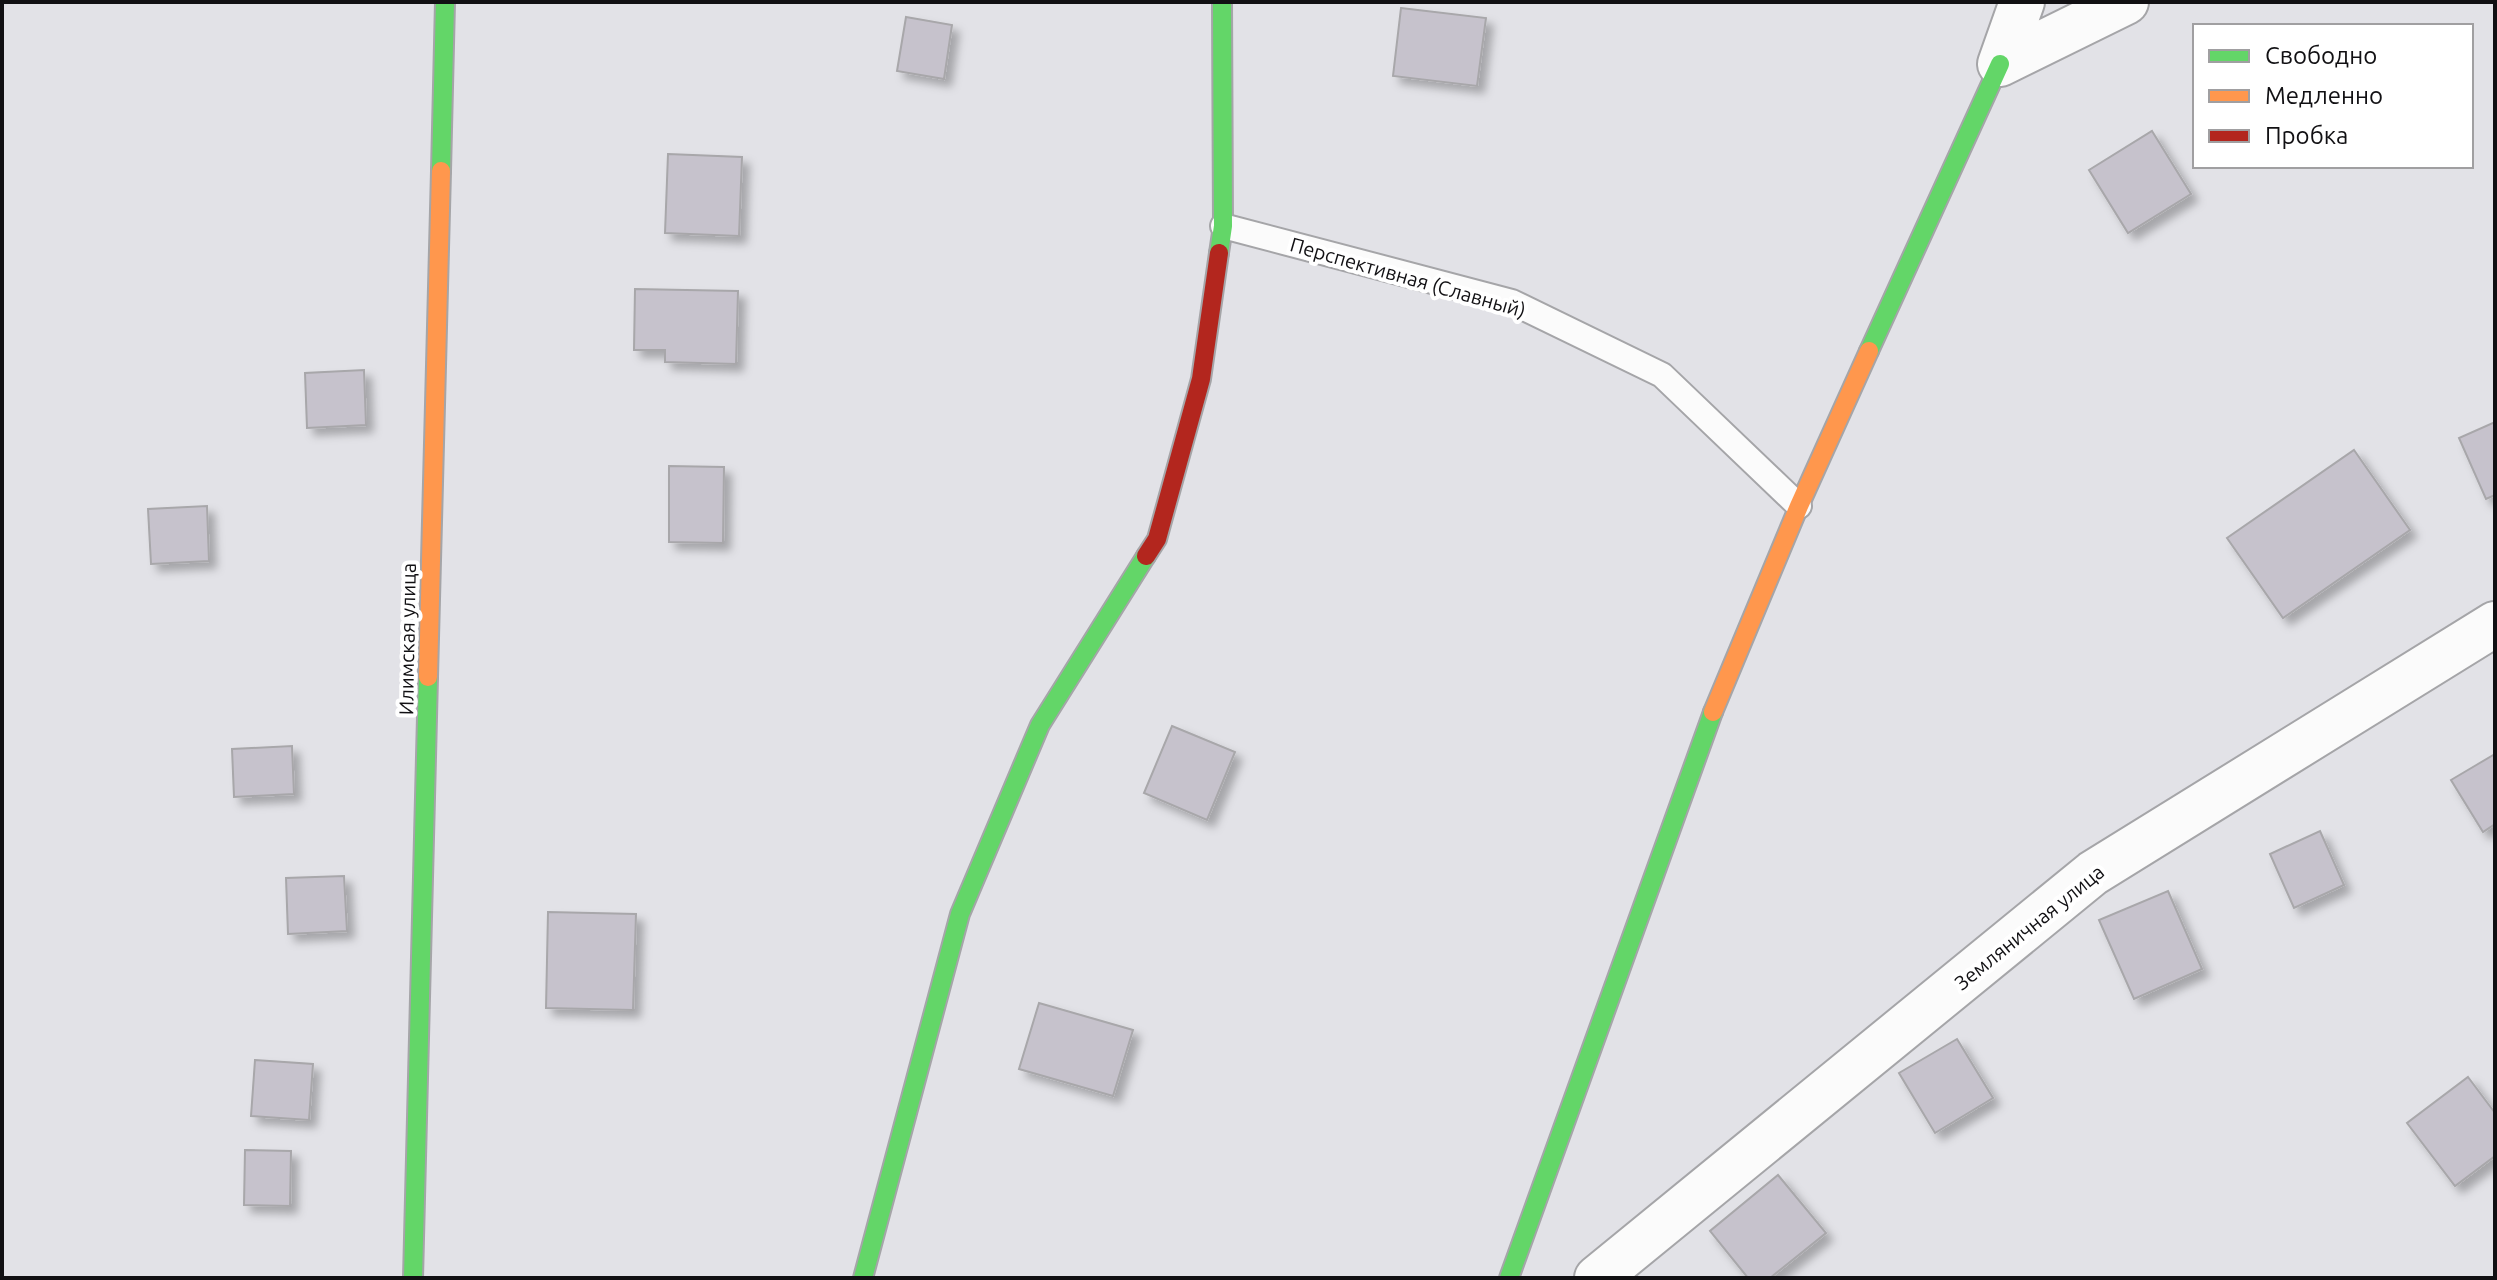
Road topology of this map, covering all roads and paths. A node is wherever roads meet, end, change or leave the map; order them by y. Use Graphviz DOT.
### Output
graph roads {
  1 [pos="445,2"];
  2 [pos="1222,2"];
  3 [pos="2022,2"];
  4 [pos="2126,2"];
  5 [pos="2000,64"];
  6 [pos="1223,226"];
  7 [pos="1799,506"];
  8 [pos="2495,624"];
  9 [pos="413,1278"];
  10 [pos="863,1278"];
  11 [pos="1509,1278"];
  12 [pos="1597,1278"];
  1 -- 9 [label="street, Илимская улица"];
  2 -- 6 [label="street"];
  3 -- 5 [label="street"];
  4 -- 5 [label="street"];
  5 -- 7 [label="street"];
  6 -- 7 [label="lane, Перспективная (Славный)"];
  6 -- 10 [label="street"];
  7 -- 11 [label="street"];
  8 -- 12 [label="street, Земляничная улица"];
}
